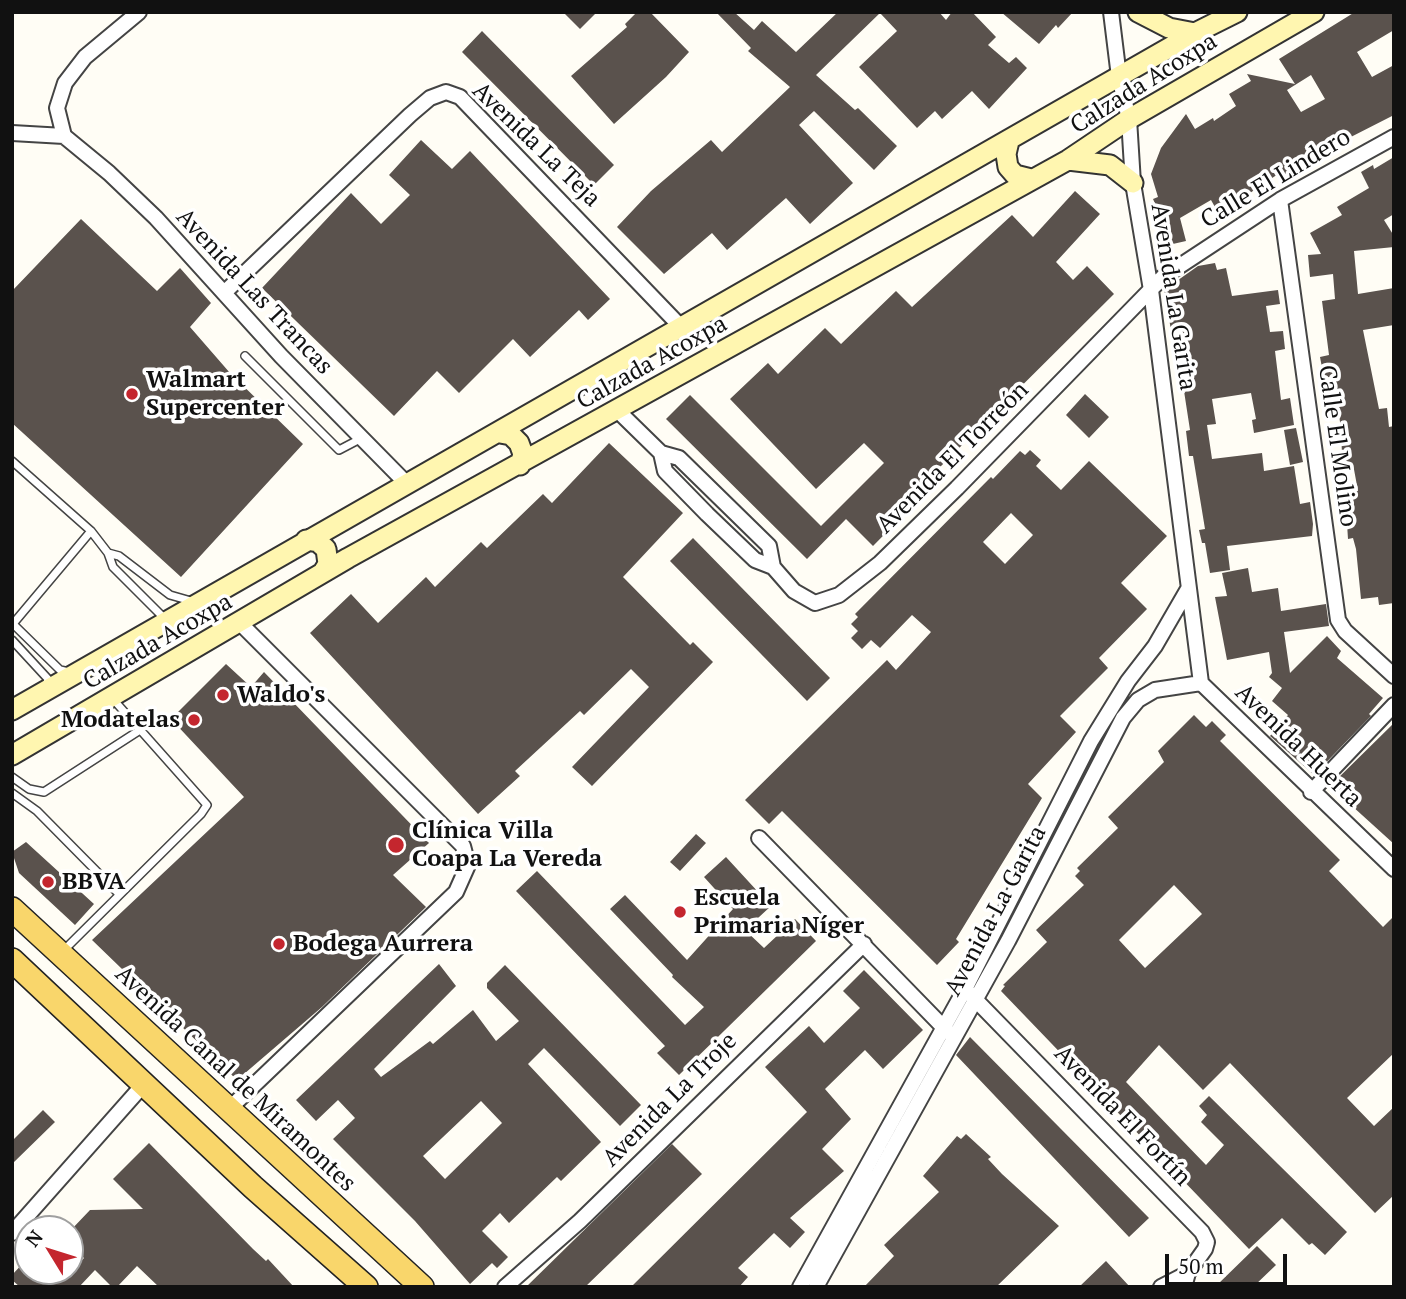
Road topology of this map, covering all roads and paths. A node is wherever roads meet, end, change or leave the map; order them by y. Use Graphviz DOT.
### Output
graph roads {
  1 [pos="139,12"];
  2 [pos="1111,12"];
  3 [pos="1138,12"];
  4 [pos="1237,12"];
  5 [pos="1314,12"];
  6 [pos="1195,33"];
  7 [pos="1119,77"];
  8 [pos="1129,119"];
  9 [pos="12,133"];
  10 [pos="64,136"];
  11 [pos="1394,137"];
  12 [pos="1009,141"];
  13 [pos="986,154"];
  14 [pos="1068,160"];
  15 [pos="1031,179"];
  16 [pos="1133,183"];
  17 [pos="1010,191"];
  18 [pos="1280,201"];
  19 [pos="1151,290"];
  20 [pos="225,292"];
  21 [pos="682,328"];
  22 [pos="245,356"];
  23 [pos="616,409"];
  24 [pos="521,421"];
  25 [pos="500,433"];
  26 [pos="360,439"];
  27 [pos="661,453"];
  28 [pos="538,455"];
  29 [pos="12,461"];
  30 [pos="520,465"];
  31 [pos="407,484"];
  32 [pos="328,528"];
  33 [pos="90,531"];
  34 [pos="306,540"];
  35 [pos="108,552"];
  36 [pos="348,558"];
  37 [pos="773,566"];
  38 [pos="323,572"];
  39 [pos="1188,589"];
  40 [pos="205,601"];
  41 [pos="168,622"];
  42 [pos="240,623"];
  43 [pos="13,624"];
  44 [pos="12,640"];
  45 [pos="75,673"];
  46 [pos="1394,676"];
  47 [pos="1201,683"];
  48 [pos="46,691"];
  49 [pos="112,698"];
  50 [pos="1394,705"];
  51 [pos="12,710"];
  52 [pos="140,730"];
  53 [pos="12,755"];
  54 [pos="12,777"];
  55 [pos="1311,792"];
  56 [pos="12,793"];
  57 [pos="759,838"];
  58 [pos="1394,869"];
  59 [pos="119,894"];
  60 [pos="12,909"];
  61 [pos="864,944"];
  62 [pos="61,953"];
  63 [pos="14,966"];
  64 [pos="970,994"];
  65 [pos="949,1032"];
  66 [pos="144,1084"];
  67 [pos="229,1109"];
  68 [pos="12,1233"];
  69 [pos="1186,1280"];
  70 [pos="366,1287"];
  71 [pos="422,1287"];
  72 [pos="505,1287"];
  73 [pos="800,1287"];
  74 [pos="816,1287"];
  75 [pos="1161,1287"];
  1 -- 10 [label="street"];
  2 -- 7 [label="street, Avenida La Garita"];
  3 -- 6 [label="main road"];
  4 -- 6 [label="main road, Calzada Acoxpa"];
  5 -- 8 [label="main road, Calzada Acoxpa"];
  6 -- 7 [label="main road, Calzada Acoxpa"];
  7 -- 8 [label="street, Avenida La Garita"];
  7 -- 12 [label="main road, Calzada Acoxpa"];
  8 -- 14 [label="main road, Calzada Acoxpa"];
  8 -- 16 [label="street, Avenida La Garita"];
  9 -- 10 [label="street"];
  10 -- 20 [label="street, Avenida Las Trancas"];
  11 -- 18 [label="street, Calle El Lindero"];
  12 -- 13 [label="main road, Calzada Acoxpa"];
  12 -- 15 [label="main road"];
  13 -- 17 [label="main road"];
  13 -- 21 [label="main road, Calzada Acoxpa"];
  14 -- 15 [label="main road, Calzada Acoxpa"];
  14 -- 16 [label="main road"];
  15 -- 17 [label="main road, Calzada Acoxpa"];
  16 -- 19 [label="street, Avenida La Garita"];
  17 -- 23 [label="main road, Calzada Acoxpa"];
  18 -- 19 [label="street, Calle El Lindero"];
  18 -- 46 [label="street, Calle El Molino"];
  19 -- 37 [label="street, Avenida El Torreón"];
  19 -- 39 [label="street, Avenida La Garita"];
  20 -- 21 [label="street, Avenida La Teja"];
  20 -- 26 [label="street, Avenida Las Trancas"];
  21 -- 24 [label="main road, Calzada Acoxpa"];
  22 -- 26 [label="lane"];
  23 -- 27 [label="street, Avenida El Torreón"];
  23 -- 28 [label="main road, Calzada Acoxpa"];
  24 -- 25 [label="main road, Calzada Acoxpa"];
  24 -- 28 [label="main road"];
  25 -- 30 [label="main road"];
  25 -- 31 [label="main road, Calzada Acoxpa"];
  26 -- 31 [label="street, Avenida Las Trancas"];
  27 -- 37 [label="street, Avenida El Torreón"];
  27 -- 37 [label="street, Avenida El Torreón"];
  28 -- 30 [label="main road, Calzada Acoxpa"];
  29 -- 33 [label="lane"];
  30 -- 36 [label="main road, Calzada Acoxpa"];
  31 -- 32 [label="main road, Calzada Acoxpa"];
  32 -- 34 [label="main road, Calzada Acoxpa"];
  32 -- 36 [label="main road"];
  33 -- 35 [label="lane"];
  33 -- 43 [label="lane"];
  34 -- 38 [label="main road"];
  34 -- 40 [label="main road, Calzada Acoxpa"];
  35 -- 40 [label="lane"];
  35 -- 41 [label="lane"];
  36 -- 38 [label="main road, Calzada Acoxpa"];
  38 -- 42 [label="main road, Calzada Acoxpa"];
  39 -- 47 [label="street, Avenida La Garita"];
  39 -- 64 [label="street, Avenida La Garita"];
  40 -- 41 [label="main road, Calzada Acoxpa"];
  41 -- 45 [label="main road, Calzada Acoxpa"];
  42 -- 49 [label="main road, Calzada Acoxpa"];
  42 -- 67 [label="street"];
  43 -- 45 [label="lane"];
  44 -- 48 [label="lane"];
  45 -- 48 [label="main road, Calzada Acoxpa"];
  47 -- 55 [label="street, Avenida Huerta"];
  47 -- 64 [label="street, Avenida La Garita"];
  48 -- 51 [label="main road, Calzada Acoxpa"];
  49 -- 52 [label="lane"];
  49 -- 53 [label="main road, Calzada Acoxpa"];
  50 -- 55 [label="street"];
  52 -- 54 [label="lane"];
  52 -- 59 [label="lane"];
  55 -- 58 [label="street, Avenida Huerta"];
  56 -- 59 [label="lane"];
  57 -- 61 [label="street"];
  59 -- 62 [label="lane"];
  60 -- 62 [label="main road, Avenida Canal de Miramontes"];
  61 -- 65 [label="street"];
  61 -- 72 [label="street, Avenida La Troje"];
  62 -- 67 [label="main road, Avenida Canal de Miramontes"];
  63 -- 66 [label="main road"];
  64 -- 65 [label="street, Avenida La Garita"];
  64 -- 69 [label="street, Avenida El Fortín"];
  65 -- 73 [label="street, Avenida La Garita"];
  65 -- 74 [label="street, Avenida La Garita"];
  66 -- 68 [label="street"];
  66 -- 70 [label="main road"];
  67 -- 71 [label="main road, Avenida Canal de Miramontes"];
  69 -- 75 [label="street, Avenida El Fortín"];
}
